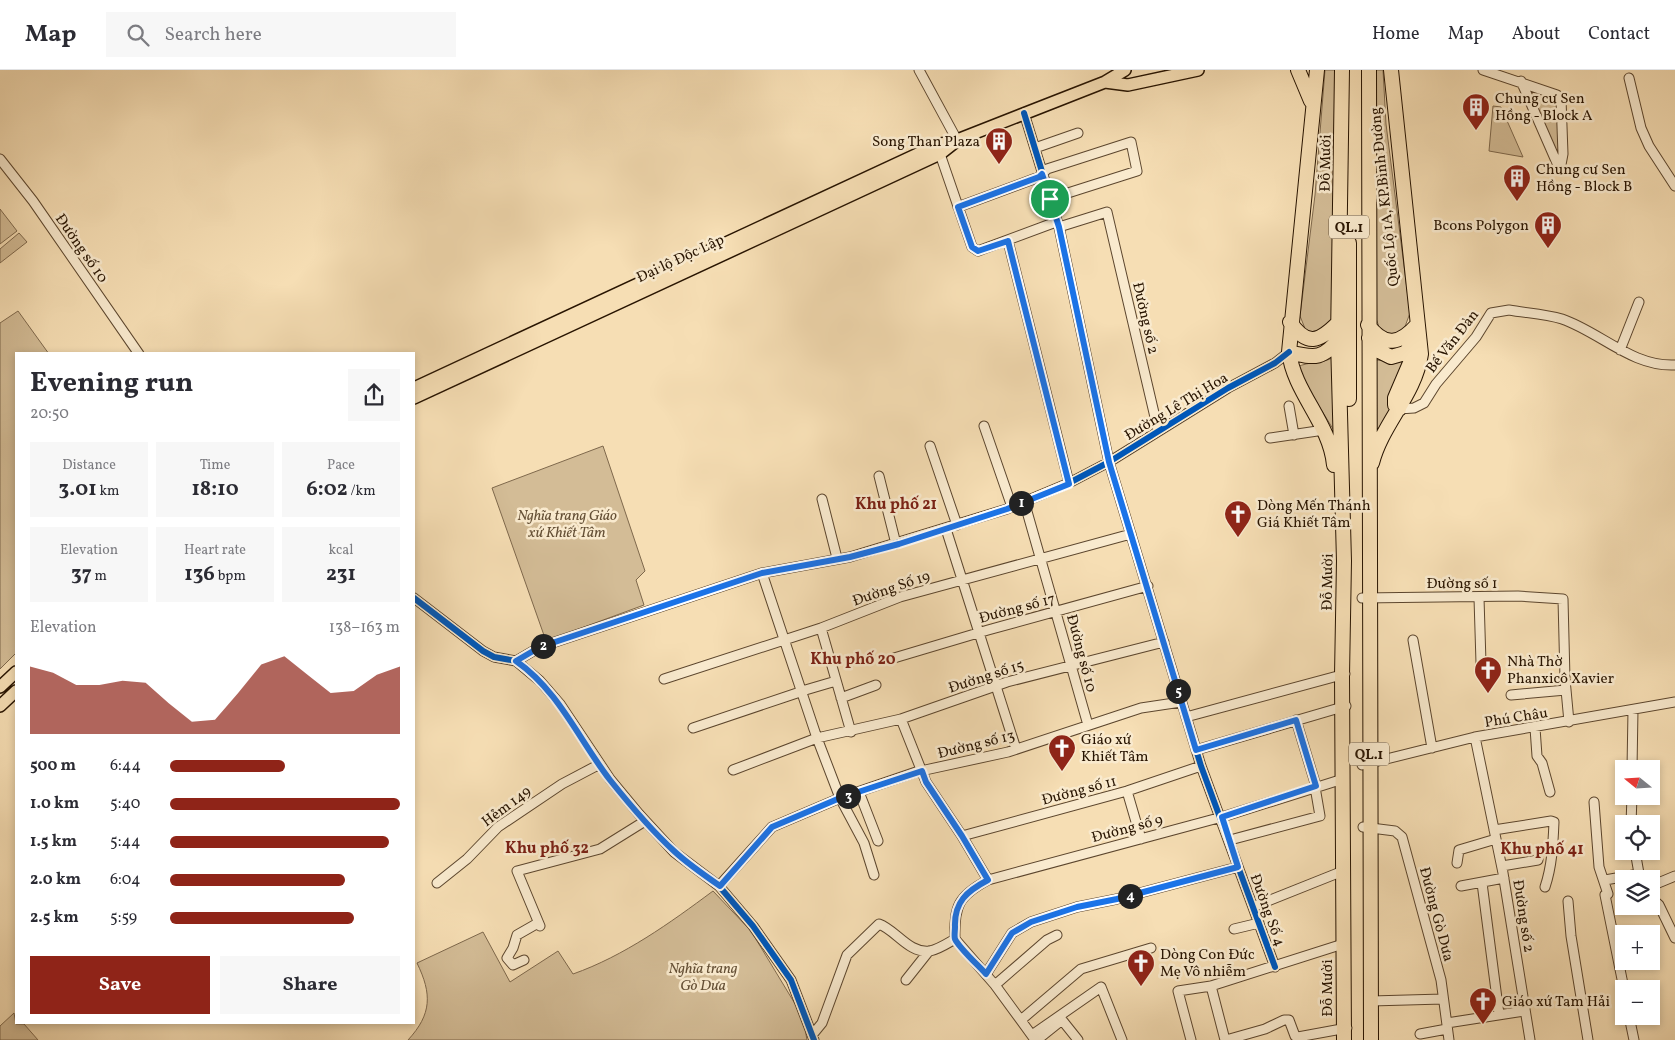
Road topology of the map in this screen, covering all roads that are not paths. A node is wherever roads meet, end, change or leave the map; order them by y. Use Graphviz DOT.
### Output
graph roads {
  1 [pos="919,70"];
  2 [pos="1125,70"];
  3 [pos="1198,70"];
  4 [pos="1298,70"];
  5 [pos="1317,70"];
  6 [pos="1342,70"];
  7 [pos="1350,70"];
  8 [pos="1361,70"];
  9 [pos="1369,70"];
  10 [pos="1389,70"];
  11 [pos="1483,70"];
  12 [pos="1629,78"];
  13 [pos="1521,81"];
  14 [pos="1105,82"];
  15 [pos="1313,110"];
  16 [pos="1024,112"];
  17 [pos="1355,127"];
  18 [pos="1078,133"];
  19 [pos="957,140"];
  20 [pos="1035,148"];
  21 [pos="940,154"];
  22 [pos="0,159"];
  23 [pos="1042,174"];
  24 [pos="1675,186"];
  25 [pos="1050,199"];
  26 [pos="958,207"];
  27 [pos="1057,224"];
  28 [pos="1008,241"];
  29 [pos="1639,302"];
  30 [pos="1290,322"];
  31 [pos="1418,322"];
  32 [pos="1344,325"];
  33 [pos="1366,326"];
  34 [pos="1338,340"];
  35 [pos="1414,343"];
  36 [pos="1620,350"];
  37 [pos="138,352"];
  38 [pos="1289,352"];
  39 [pos="1675,365"];
  40 [pos="415,388"];
  41 [pos="415,398"];
  42 [pos="1289,406"];
  43 [pos="1399,409"];
  44 [pos="984,426"];
  45 [pos="1158,430"];
  46 [pos="1324,430"];
  47 [pos="1294,435"];
  48 [pos="1270,438"];
  49 [pos="930,446"];
  50 [pos="1109,462"];
  51 [pos="1370,469"];
  52 [pos="878,476"];
  53 [pos="1069,484"];
  54 [pos="1364,487"];
  55 [pos="822,499"];
  56 [pos="1024,501"];
  57 [pos="1012,507"];
  58 [pos="958,525"];
  59 [pos="946,529"];
  60 [pos="1131,534"];
  61 [pos="896,544"];
  62 [pos="837,558"];
  63 [pos="1041,558"];
  64 [pos="1344,561"];
  65 [pos="762,573"];
  66 [pos="1350,574"];
  67 [pos="962,580"];
  68 [pos="1148,586"];
  69 [pos="1366,598"];
  70 [pos="1479,598"];
  71 [pos="415,599"];
  72 [pos="1056,611"];
  73 [pos="821,628"];
  74 [pos="979,632"];
  75 [pos="785,640"];
  76 [pos="1413,640"];
  77 [pos="1164,642"];
  78 [pos="894,658"];
  79 [pos="516,661"];
  80 [pos="1481,662"];
  81 [pos="1070,666"];
  82 [pos="15,673"];
  83 [pos="1345,674"];
  84 [pos="664,679"];
  85 [pos="836,681"];
  86 [pos="876,686"];
  87 [pos="996,686"];
  88 [pos="0,687"];
  89 [pos="1566,690"];
  90 [pos="801,691"];
  91 [pos="15,692"];
  92 [pos="1510,695"];
  93 [pos="842,698"];
  94 [pos="1180,702"];
  95 [pos="1675,702"];
  96 [pos="0,706"];
  97 [pos="1346,706"];
  98 [pos="1633,710"];
  99 [pos="1186,716"];
  100 [pos="901,719"];
  101 [pos="1296,720"];
  102 [pos="1569,722"];
  103 [pos="1088,725"];
  104 [pos="693,728"];
  105 [pos="1535,728"];
  106 [pos="851,732"];
  107 [pos="1475,737"];
  108 [pos="817,738"];
  109 [pos="1432,748"];
  110 [pos="1016,749"];
  111 [pos="1196,750"];
  112 [pos="1632,760"];
  113 [pos="600,764"];
  114 [pos="1366,764"];
  115 [pos="1201,766"];
  116 [pos="733,770"];
  117 [pos="922,771"];
  118 [pos="1343,779"];
  119 [pos="1315,787"];
  120 [pos="1127,791"];
  121 [pos="859,792"];
  122 [pos="1550,792"];
  123 [pos="840,798"];
  124 [pos="1594,802"];
  125 [pos="1222,817"];
  126 [pos="645,821"];
  127 [pos="1367,828"];
  128 [pos="1495,834"];
  129 [pos="962,836"];
  130 [pos="1141,839"];
  131 [pos="1230,840"];
  132 [pos="878,841"];
  133 [pos="1538,860"];
  134 [pos="1457,863"];
  135 [pos="1502,866"];
  136 [pos="1238,867"];
  137 [pos="1343,871"];
  138 [pos="874,874"];
  139 [pos="1675,876"];
  140 [pos="1504,878"];
  141 [pos="1615,879"];
  142 [pos="988,880"];
  143 [pos="1604,880"];
  144 [pos="437,882"];
  145 [pos="1660,882"];
  146 [pos="1482,883"];
  147 [pos="720,886"];
  148 [pos="1461,886"];
  149 [pos="1545,887"];
  150 [pos="1568,901"];
  151 [pos="1253,907"];
  152 [pos="1660,907"];
  153 [pos="1259,923"];
  154 [pos="1234,929"];
  155 [pos="1057,935"];
  156 [pos="1366,937"];
  157 [pos="1675,938"];
  158 [pos="955,939"];
  159 [pos="1344,944"];
  160 [pos="1151,948"];
  161 [pos="929,951"];
  162 [pos="524,960"];
  163 [pos="1275,967"];
  164 [pos="986,974"];
  165 [pos="906,980"];
  166 [pos="1622,980"];
  167 [pos="995,985"];
  168 [pos="1211,986"];
  169 [pos="1443,999"];
  170 [pos="1371,1001"];
  171 [pos="1524,1011"];
  172 [pos="1499,1014"];
  173 [pos="1021,1020"];
  174 [pos="1631,1025"];
  175 [pos="1447,1026"];
  176 [pos="1347,1034"];
  177 [pos="1420,1034"];
  178 [pos="814,1037"];
  179 [pos="1034,1038"];
  180 [pos="1078,1040"];
  181 [pos="1122,1040"];
  182 [pos="1191,1040"];
  183 [pos="1226,1040"];
  184 [pos="1363,1040"];
  185 [pos="1371,1040"];
  186 [pos="1448,1040"];
  187 [pos="1530,1040"];
  188 [pos="1588,1040"];
  189 [pos="1634,1040"];
  1 -- 19 [label="street"];
  2 -- 14 [label="main road, Đại lộ Độc Lập"];
  3 -- 14 [label="main road, Đại lộ Độc Lập"];
  4 -- 15 [label="highway"];
  5 -- 15 [label="highway"];
  6 -- 17 [label="highway, QL.1"];
  7 -- 17 [label="highway, QL.1"];
  8 -- 17 [label="highway, QL.1"];
  9 -- 17 [label="highway, QL.1"];
  10 -- 31 [label="highway"];
  11 -- 13 [label="street"];
  12 -- 24 [label="street"];
  13 -- 13 [label="street"];
  14 -- 16 [label="main road, Đại lộ Độc Lập"];
  15 -- 30 [label="highway"];
  16 -- 19 [label="main road, Đại lộ Độc Lập"];
  16 -- 20 [label="street, Đường Số 4"];
  17 -- 32 [label="highway, Đỗ Mười / QL.1"];
  17 -- 33 [label="highway, QL.1"];
  18 -- 20 [label="street"];
  19 -- 21 [label="main road, Đại lộ Độc Lập"];
  19 -- 40 [label="main road, Đại lộ Độc Lập"];
  20 -- 23 [label="street, Đường Số 4"];
  21 -- 26 [label="street"];
  21 -- 41 [label="main road, Đại lộ Độc Lập"];
  22 -- 37 [label="street, Đường số 10"];
  23 -- 25 [label="street, Đường Số 4"];
  23 -- 25 [label="street"];
  23 -- 26 [label="street"];
  25 -- 27 [label="street, Đường Số 4"];
  26 -- 28 [label="street"];
  27 -- 28 [label="street"];
  27 -- 45 [label="street, Đường số 2"];
  27 -- 50 [label="street, Đường Số 4"];
  28 -- 53 [label="street"];
  29 -- 36 [label="street"];
  30 -- 32 [label="highway"];
  30 -- 38 [label="highway"];
  31 -- 33 [label="highway"];
  31 -- 35 [label="highway"];
  31 -- 43 [label="highway"];
  32 -- 34 [label="highway"];
  32 -- 66 [label="highway, Đỗ Mười / QL.1"];
  33 -- 35 [label="highway"];
  33 -- 51 [label="highway, QL.1"];
  33 -- 54 [label="highway, QL.1"];
  34 -- 38 [label="highway"];
  34 -- 64 [label="highway, Đỗ Mười / QL.1"];
  35 -- 43 [label="highway"];
  36 -- 39 [label="street, Bế Văn Đàn"];
  36 -- 43 [label="street, Bế Văn Đàn"];
  38 -- 45 [label="street, Đường Lê Thị Hoa"];
  38 -- 46 [label="highway"];
  42 -- 47 [label="street"];
  43 -- 51 [label="highway"];
  44 -- 57 [label="street"];
  45 -- 50 [label="street, Đường Lê Thị Hoa"];
  46 -- 47 [label="street"];
  46 -- 64 [label="highway"];
  47 -- 48 [label="street"];
  49 -- 58 [label="street"];
  50 -- 53 [label="street, Đường Lê Thị Hoa"];
  50 -- 60 [label="street, Đường Số 4"];
  51 -- 54 [label="highway"];
  51 -- 69 [label="highway, QL.1"];
  52 -- 61 [label="street"];
  53 -- 56 [label="street, Đường Lê Thị Hoa"];
  54 -- 69 [label="highway, QL.1"];
  55 -- 62 [label="street"];
  56 -- 57 [label="street, Đường Lê Thị Hoa"];
  56 -- 63 [label="street, Đường số 10"];
  57 -- 58 [label="street, Đường Lê Thị Hoa"];
  58 -- 59 [label="street, Đường Lê Thị Hoa"];
  59 -- 61 [label="street, Đường Lê Thị Hoa"];
  59 -- 67 [label="street"];
  60 -- 63 [label="street, Đường Số 19"];
  60 -- 68 [label="street, Đường Số 4"];
  61 -- 62 [label="street, Đường Lê Thị Hoa"];
  62 -- 65 [label="street, Đường Lê Thị Hoa"];
  63 -- 67 [label="street, Đường Số 19"];
  63 -- 72 [label="street, Đường số 10"];
  64 -- 66 [label="highway"];
  64 -- 83 [label="highway, Đỗ Mười / QL.1"];
  65 -- 75 [label="street"];
  65 -- 79 [label="street, Đường Lê Thị Hoa"];
  66 -- 83 [label="highway, Đỗ Mười / QL.1"];
  67 -- 73 [label="street, Đường Số 19"];
  67 -- 74 [label="street"];
  68 -- 72 [label="street, Đường số 17"];
  68 -- 77 [label="street, Đường Số 4"];
  69 -- 70 [label="street, Đường số 1"];
  69 -- 114 [label="highway, QL.1"];
  70 -- 80 [label="street"];
  70 -- 89 [label="street, Đường số 1"];
  71 -- 79 [label="street"];
  72 -- 74 [label="street, Đường số 17"];
  72 -- 81 [label="street, Đường số 10"];
  73 -- 75 [label="street, Đường Số 19"];
  73 -- 85 [label="street"];
  74 -- 78 [label="street, Đường số 17"];
  74 -- 87 [label="street"];
  75 -- 84 [label="street, Đường Số 19"];
  75 -- 90 [label="street"];
  76 -- 109 [label="street"];
  77 -- 81 [label="street, Đường số 15"];
  77 -- 94 [label="street, Đường Số 4"];
  79 -- 113 [label="street"];
  81 -- 87 [label="street, Đường số 15"];
  81 -- 103 [label="street, Đường số 10"];
  82 -- 88 [label="main road"];
  83 -- 97 [label="highway, Đỗ Mười / QL.1"];
  83 -- 99 [label="street"];
  85 -- 90 [label="street"];
  85 -- 93 [label="street"];
  86 -- 93 [label="street"];
  87 -- 100 [label="street, Đường số 15"];
  87 -- 110 [label="street"];
  89 -- 92 [label="street"];
  89 -- 102 [label="street"];
  90 -- 104 [label="street"];
  90 -- 108 [label="street"];
  91 -- 96 [label="main road"];
  93 -- 106 [label="street"];
  94 -- 99 [label="street, Đường Số 4"];
  94 -- 103 [label="street, Đường số 13"];
  95 -- 98 [label="street, Phú Châu"];
  97 -- 101 [label="street"];
  97 -- 118 [label="highway, Đỗ Mười / QL.1"];
  97 -- 176 [label="highway, Đỗ Mười / QL.1"];
  98 -- 102 [label="street, Phú Châu"];
  98 -- 112 [label="street"];
  99 -- 111 [label="street, Đường Số 4"];
  100 -- 106 [label="street, Đường số 15"];
  100 -- 117 [label="street"];
  101 -- 111 [label="street"];
  101 -- 119 [label="street"];
  102 -- 105 [label="street, Phú Châu"];
  103 -- 110 [label="street, Đường số 13"];
  105 -- 107 [label="street, Phú Châu"];
  105 -- 122 [label="street"];
  106 -- 108 [label="street, Đường số 15"];
  107 -- 109 [label="street, Phú Châu"];
  107 -- 128 [label="street, Đường số 2"];
  108 -- 116 [label="street"];
  108 -- 123 [label="street"];
  109 -- 114 [label="street, Phú Châu"];
  110 -- 117 [label="street, Đường số 13"];
  111 -- 115 [label="street, Đường Số 4"];
  113 -- 126 [label="street"];
  113 -- 144 [label="street, Hẻm 149"];
  114 -- 127 [label="highway, QL.1"];
  115 -- 120 [label="street, Đường số 11"];
  115 -- 125 [label="street, Đường Số 4"];
  117 -- 121 [label="street, Đường số 13"];
  117 -- 129 [label="street"];
  118 -- 119 [label="street, Đường số 9"];
  118 -- 137 [label="highway, Đỗ Mười / QL.1"];
  119 -- 125 [label="street, Đường số 9"];
  119 -- 131 [label="street"];
  120 -- 129 [label="street, Đường số 11"];
  120 -- 130 [label="street"];
  121 -- 123 [label="street, Đường số 13"];
  121 -- 132 [label="street"];
  123 -- 138 [label="street"];
  123 -- 147 [label="street, Đường số 13"];
  124 -- 143 [label="street"];
  125 -- 130 [label="street, Đường số 9"];
  125 -- 131 [label="street, Đường Số 4"];
  126 -- 147 [label="street"];
  126 -- 162 [label="street"];
  127 -- 156 [label="highway, QL.1"];
  127 -- 169 [label="street, Đường Gò Dưa"];
  128 -- 134 [label="street"];
  128 -- 135 [label="street, Đường số 2"];
  128 -- 149 [label="street"];
  129 -- 142 [label="street"];
  130 -- 142 [label="street, Đường số 9"];
  131 -- 136 [label="street, Đường Số 4"];
  133 -- 135 [label="street"];
  135 -- 140 [label="street, Đường số 2"];
  136 -- 151 [label="street, Đường Số 4"];
  136 -- 164 [label="street"];
  137 -- 151 [label="street"];
  137 -- 159 [label="highway, Đỗ Mười / QL.1"];
  139 -- 145 [label="street"];
  140 -- 146 [label="street"];
  140 -- 171 [label="street, Đường số 2"];
  141 -- 143 [label="street"];
  142 -- 158 [label="street, Đường số 9"];
  143 -- 166 [label="street"];
  146 -- 148 [label="street"];
  146 -- 172 [label="street"];
  147 -- 178 [label="street"];
  150 -- 188 [label="street"];
  151 -- 153 [label="street, Đường Số 4"];
  152 -- 157 [label="street"];
  153 -- 154 [label="street"];
  153 -- 163 [label="street, Đường Số 4"];
  155 -- 167 [label="street"];
  156 -- 170 [label="highway, QL.1"];
  156 -- 184 [label="highway, QL.1"];
  158 -- 161 [label="street"];
  158 -- 164 [label="street"];
  159 -- 163 [label="street"];
  159 -- 176 [label="highway, Đỗ Mười / QL.1"];
  160 -- 173 [label="street"];
  161 -- 165 [label="street"];
  161 -- 178 [label="street"];
  163 -- 168 [label="street"];
  164 -- 167 [label="street"];
  167 -- 173 [label="street"];
  168 -- 182 [label="street"];
  168 -- 183 [label="street"];
  169 -- 170 [label="street"];
  169 -- 175 [label="street, Đường Gò Dưa"];
  170 -- 185 [label="highway, QL.1"];
  171 -- 172 [label="street"];
  171 -- 187 [label="street, Đường số 2"];
  172 -- 175 [label="street"];
  173 -- 179 [label="street"];
  174 -- 189 [label="street"];
  175 -- 177 [label="street"];
  175 -- 186 [label="street, Đường Gò Dưa"];
  176 -- 183 [label="street"];
  179 -- 180 [label="street"];
  179 -- 181 [label="street"];
}
